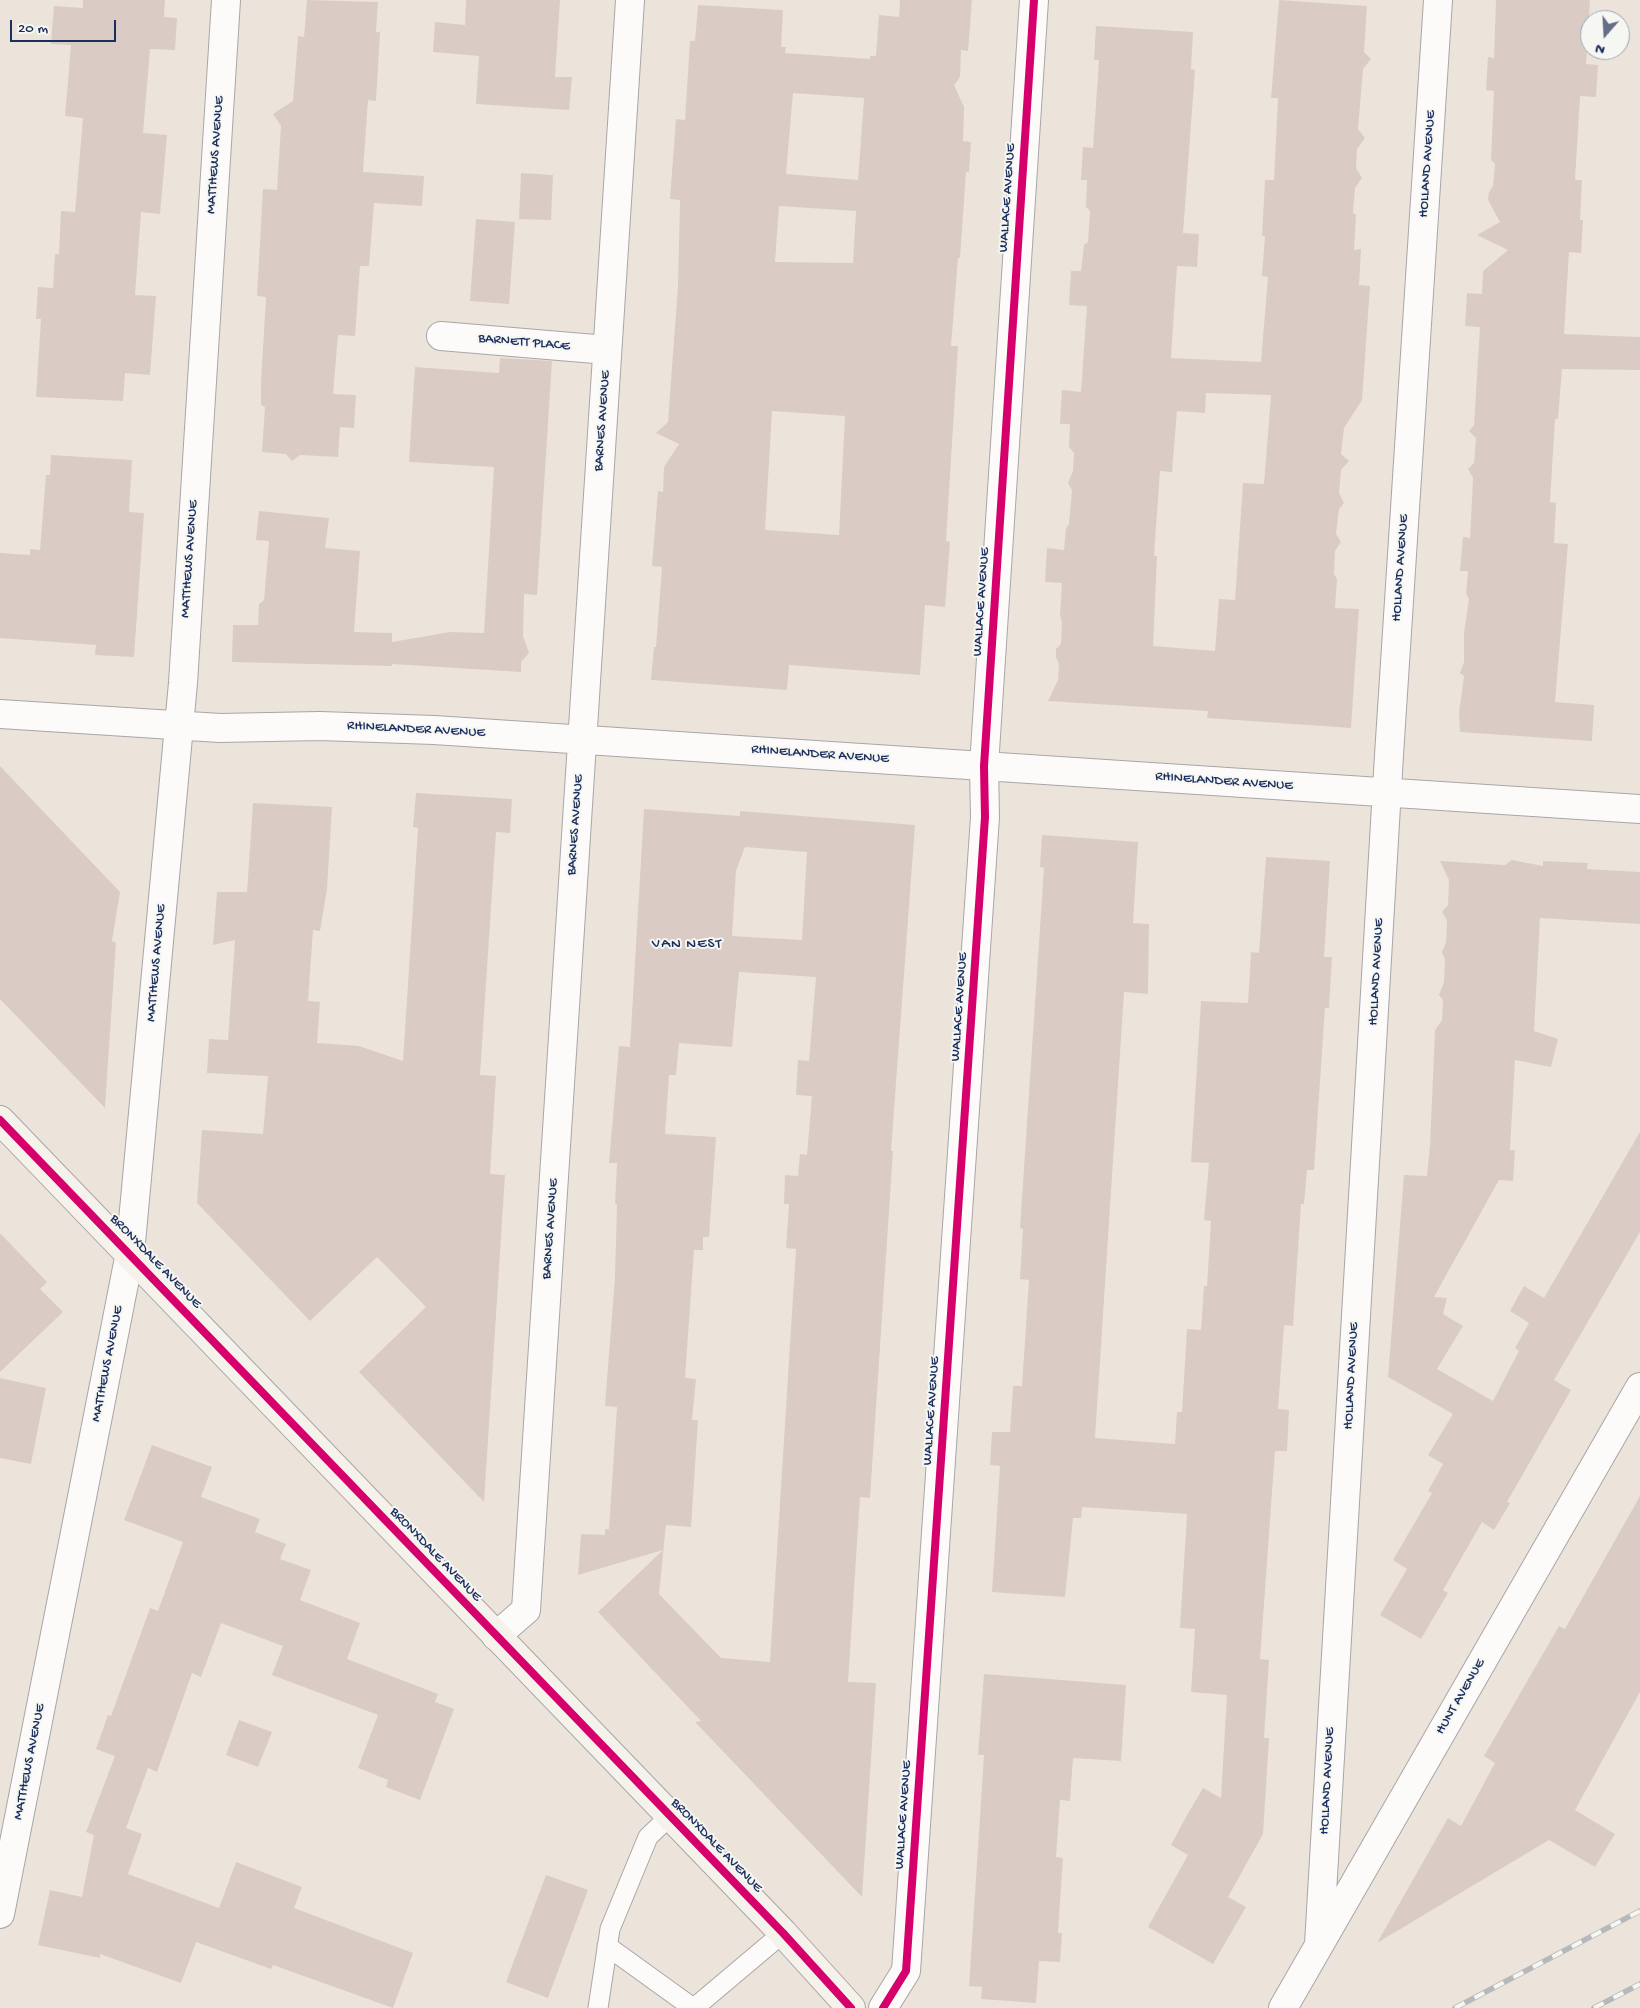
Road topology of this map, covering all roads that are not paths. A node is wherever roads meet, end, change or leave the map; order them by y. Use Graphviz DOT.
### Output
graph roads {
  1 [pos="226,0"];
  2 [pos="630,0"];
  3 [pos="1034,0"];
  4 [pos="1438,0"];
  5 [pos="441,336"];
  6 [pos="607,350"];
  7 [pos="0,714"];
  8 [pos="179,726"];
  9 [pos="582,740"];
  10 [pos="984,766"];
  11 [pos="1387,793"];
  12 [pos="1640,809"];
  13 [pos="0,1120"];
  14 [pos="130,1253"];
  15 [pos="1640,1387"];
  16 [pos="496,1636"];
  17 [pos="670,1816"];
  18 [pos="0,1914"];
  19 [pos="783,1933"];
  20 [pos="1318,1944"];
  21 [pos="607,1946"];
  22 [pos="598,2008"];
  23 [pos="694,2008"];
  24 [pos="851,2008"];
  25 [pos="883,2008"];
  26 [pos="1283,2008"];
  1 -- 8 [label="street, MATTHEWS AVENUE"];
  2 -- 6 [label="street, BARNES AVENUE"];
  3 -- 10 [label="street, WALLACE AVENUE"];
  4 -- 11 [label="street, HOLLAND AVENUE"];
  5 -- 6 [label="street, BARNETT PLACE"];
  6 -- 9 [label="street, BARNES AVENUE"];
  7 -- 8 [label="street, RHINELANDER AVENUE"];
  8 -- 9 [label="street, RHINELANDER AVENUE"];
  8 -- 14 [label="street, MATTHEWS AVENUE"];
  9 -- 10 [label="street, RHINELANDER AVENUE"];
  9 -- 16 [label="street, BARNES AVENUE"];
  10 -- 11 [label="street, RHINELANDER AVENUE"];
  10 -- 25 [label="street, WALLACE AVENUE"];
  11 -- 12 [label="street, RHINELANDER AVENUE"];
  11 -- 20 [label="street, HOLLAND AVENUE"];
  13 -- 14 [label="street, BRONXDALE AVENUE"];
  14 -- 16 [label="street, BRONXDALE AVENUE"];
  14 -- 18 [label="street, MATTHEWS AVENUE"];
  15 -- 20 [label="street, HUNT AVENUE"];
  16 -- 17 [label="street, BRONXDALE AVENUE"];
  17 -- 19 [label="street, BRONXDALE AVENUE"];
  17 -- 21 [label="lane"];
  19 -- 23 [label="lane"];
  19 -- 24 [label="street, BRONXDALE AVENUE"];
  20 -- 26 [label="street, HUNT AVENUE"];
  21 -- 22 [label="lane"];
  21 -- 23 [label="lane"];
}
